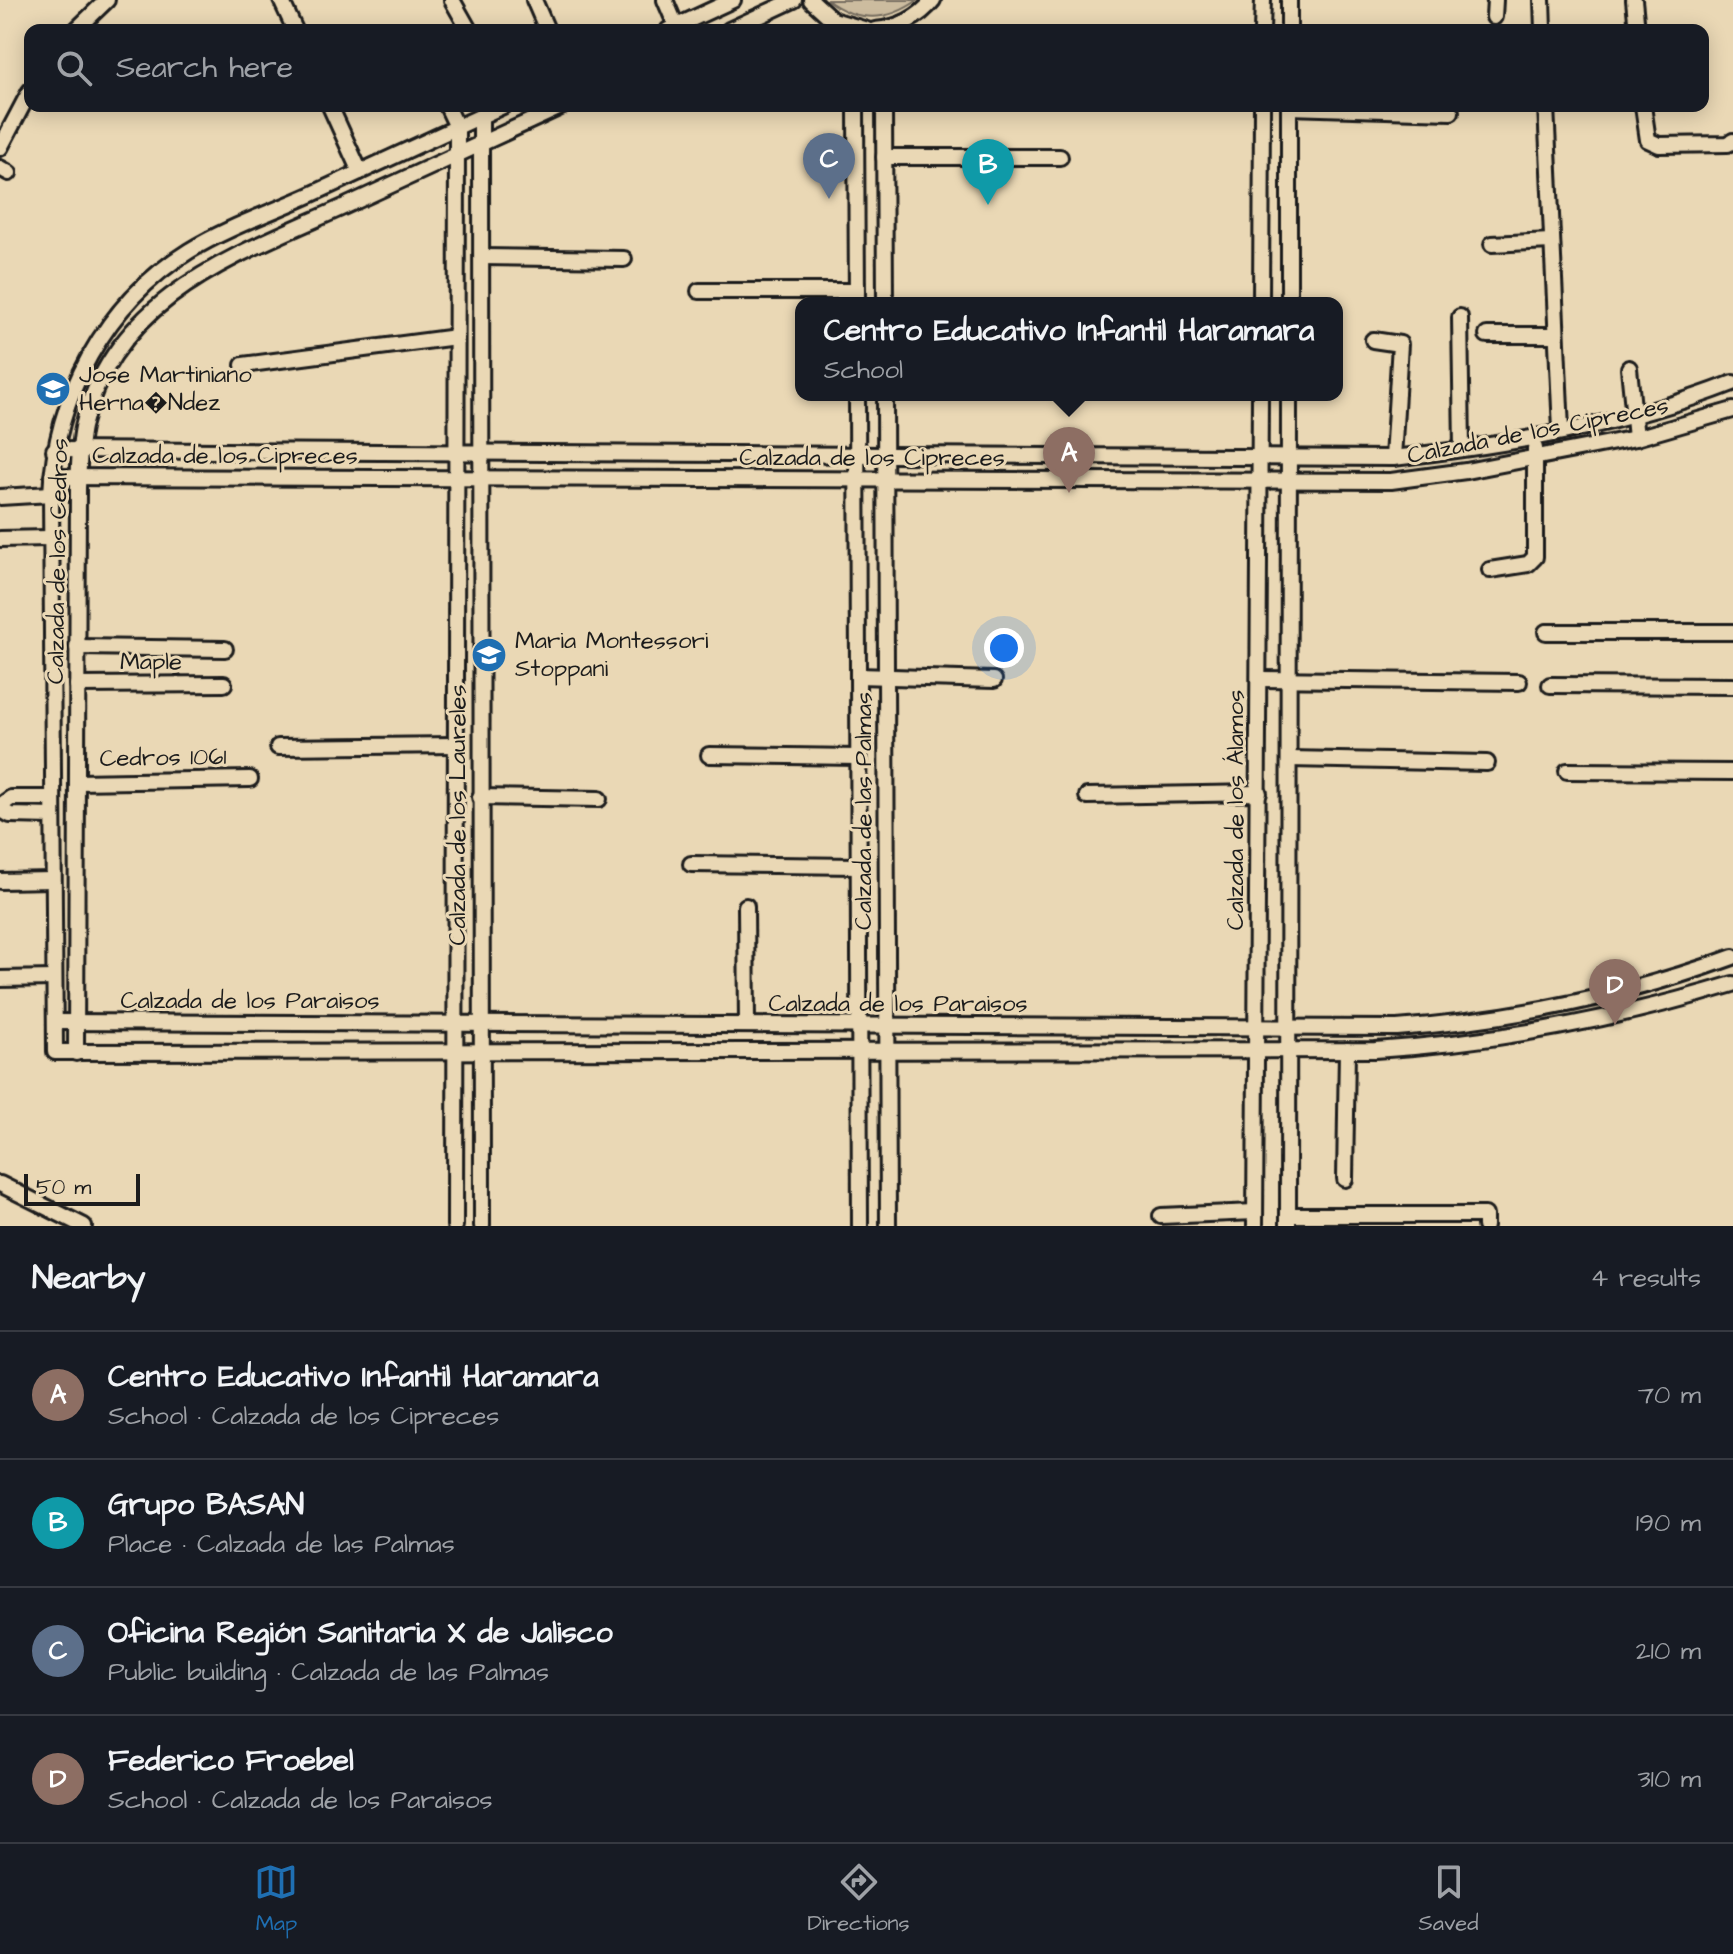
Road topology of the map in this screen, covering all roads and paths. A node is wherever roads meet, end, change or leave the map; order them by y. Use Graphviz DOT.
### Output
graph roads {
  1 [pos="107,0"];
  2 [pos="281,0"];
  3 [pos="452,0"];
  4 [pos="534,0"];
  5 [pos="665,0"];
  6 [pos="733,0"];
  7 [pos="794,0"];
  8 [pos="811,0"];
  9 [pos="933,0"];
  10 [pos="1263,0"];
  11 [pos="1289,0"];
  12 [pos="1495,0"];
  13 [pos="1542,0"];
  14 [pos="1634,0"];
  15 [pos="1494,17"];
  16 [pos="82,24"];
  17 [pos="292,24"];
  18 [pos="466,24"];
  19 [pos="544,24"];
  20 [pos="671,24"];
  21 [pos="681,24"];
  22 [pos="742,24"];
  23 [pos="844,24"];
  24 [pos="898,24"];
  25 [pos="1262,24"];
  26 [pos="1289,24"];
  27 [pos="1543,24"];
  28 [pos="1636,24"];
  29 [pos="24,102"];
  30 [pos="333,112"];
  31 [pos="450,112"];
  32 [pos="489,112"];
  33 [pos="550,112"];
  34 [pos="856,112"];
  35 [pos="884,112"];
  36 [pos="1262,112"];
  37 [pos="1289,112"];
  38 [pos="1546,112"];
  39 [pos="1644,112"];
  40 [pos="481,116"];
  41 [pos="457,127"];
  42 [pos="1289,130"];
  43 [pos="1262,133"];
  44 [pos="1733,141"];
  45 [pos="481,144"];
  46 [pos="0,148"];
  47 [pos="457,155"];
  48 [pos="884,157"];
  49 [pos="1060,157"];
  50 [pos="382,161"];
  51 [pos="360,172"];
  52 [pos="396,182"];
  53 [pos="1551,241"];
  54 [pos="1492,244"];
  55 [pos="482,257"];
  56 [pos="624,259"];
  57 [pos="699,291"];
  58 [pos="857,297"];
  59 [pos="885,297"];
  60 [pos="1261,297"];
  61 [pos="1289,297"];
  62 [pos="457,304"];
  63 [pos="482,304"];
  64 [pos="1460,317"];
  65 [pos="1487,335"];
  66 [pos="1554,335"];
  67 [pos="456,337"];
  68 [pos="1373,340"];
  69 [pos="243,365"];
  70 [pos="1629,368"];
  71 [pos="1733,383"];
  72 [pos="857,401"];
  73 [pos="885,401"];
  74 [pos="1260,401"];
  75 [pos="1289,401"];
  76 [pos="1733,410"];
  77 [pos="1634,415"];
  78 [pos="1561,430"];
  79 [pos="1534,436"];
  80 [pos="1636,438"];
  81 [pos="1462,448"];
  82 [pos="54,450"];
  83 [pos="80,451"];
  84 [pos="456,452"];
  85 [pos="481,452"];
  86 [pos="858,454"];
  87 [pos="885,455"];
  88 [pos="1260,457"];
  89 [pos="1289,457"];
  90 [pos="1393,458"];
  91 [pos="1536,458"];
  92 [pos="52,477"];
  93 [pos="79,477"];
  94 [pos="456,479"];
  95 [pos="481,480"];
  96 [pos="858,480"];
  97 [pos="885,480"];
  98 [pos="1260,481"];
  99 [pos="1289,481"];
  100 [pos="51,494"];
  101 [pos="0,497"];
  102 [pos="49,538"];
  103 [pos="0,539"];
  104 [pos="1490,570"];
  105 [pos="1546,632"];
  106 [pos="1733,632"];
  107 [pos="77,647"];
  108 [pos="225,649"];
  109 [pos="886,675"];
  110 [pos="858,676"];
  111 [pos="1259,679"];
  112 [pos="994,680"];
  113 [pos="1289,680"];
  114 [pos="1519,682"];
  115 [pos="224,684"];
  116 [pos="77,685"];
  117 [pos="1550,685"];
  118 [pos="1733,686"];
  119 [pos="455,745"];
  120 [pos="77,746"];
  121 [pos="51,747"];
  122 [pos="278,747"];
  123 [pos="709,755"];
  124 [pos="858,757"];
  125 [pos="1289,759"];
  126 [pos="1487,763"];
  127 [pos="1567,771"];
  128 [pos="1733,772"];
  129 [pos="250,779"];
  130 [pos="77,782"];
  131 [pos="1259,793"];
  132 [pos="1087,796"];
  133 [pos="480,797"];
  134 [pos="52,798"];
  135 [pos="599,799"];
  136 [pos="0,807"];
  137 [pos="53,816"];
  138 [pos="480,833"];
  139 [pos="455,834"];
  140 [pos="691,864"];
  141 [pos="859,866"];
  142 [pos="53,880"];
  143 [pos="0,881"];
  144 [pos="746,906"];
  145 [pos="1733,957"];
  146 [pos="54,978"];
  147 [pos="0,979"];
  148 [pos="1733,984"];
  149 [pos="1545,1009"];
  150 [pos="55,1022"];
  151 [pos="77,1022"];
  152 [pos="1451,1023"];
  153 [pos="454,1024"];
  154 [pos="480,1024"];
  155 [pos="747,1025"];
  156 [pos="859,1026"];
  157 [pos="888,1026"];
  158 [pos="1257,1027"];
  159 [pos="1288,1028"];
  160 [pos="1550,1030"];
  161 [pos="1454,1045"];
  162 [pos="1256,1050"];
  163 [pos="1288,1050"];
  164 [pos="1347,1050"];
  165 [pos="454,1051"];
  166 [pos="480,1051"];
  167 [pos="859,1051"];
  168 [pos="888,1051"];
  169 [pos="55,1052"];
  170 [pos="76,1053"];
  171 [pos="1345,1179"];
  172 [pos="0,1184"];
  173 [pos="1161,1216"];
  174 [pos="1255,1219"];
  175 [pos="1288,1221"];
  176 [pos="84,1226"];
  177 [pos="455,1226"];
  178 [pos="482,1226"];
  179 [pos="860,1226"];
  180 [pos="888,1226"];
  181 [pos="1485,1226"];
  1 -- 16 [label="street"];
  2 -- 17 [label="street"];
  3 -- 18 [label="street"];
  4 -- 19 [label="street"];
  5 -- 20 [label="street"];
  6 -- 21 [label="street"];
  7 -- 22 [label="street"];
  8 -- 23 [label="street"];
  9 -- 24 [label="street"];
  10 -- 25 [label="street"];
  11 -- 26 [label="street"];
  12 -- 15 [label="street"];
  13 -- 27 [label="street"];
  14 -- 28 [label="street"];
  29 -- 46 [label="street"];
  30 -- 51 [label="street"];
  31 -- 41 [label="street"];
  32 -- 40 [label="street, Calzada de los Cedros"];
  33 -- 45 [label="street, Calzada de los Cedros"];
  34 -- 58 [label="street"];
  35 -- 48 [label="street"];
  36 -- 43 [label="street"];
  37 -- 42 [label="street"];
  38 -- 53 [label="street"];
  39 -- 44 [label="street"];
  40 -- 41 [label="street, Calzada de los Cedros"];
  40 -- 45 [label="street, Calzada de los Laureles"];
  41 -- 47 [label="street, Calzada de los Laureles"];
  41 -- 50 [label="street, Calzada de los Cedros"];
  42 -- 43 [label="street"];
  42 -- 61 [label="street"];
  43 -- 60 [label="street"];
  45 -- 47 [label="street, Calzada de los Cedros"];
  45 -- 55 [label="street, Calzada de los Laureles"];
  47 -- 52 [label="street, Calzada de los Cedros"];
  47 -- 62 [label="street, Calzada de los Laureles"];
  48 -- 49 [label="street"];
  48 -- 59 [label="street"];
  50 -- 51 [label="street, Calzada de los Cedros"];
  50 -- 52 [label="street"];
  51 -- 82 [label="street, Calzada de los Cedros"];
  52 -- 83 [label="street, Calzada de los Cedros"];
  53 -- 54 [label="street"];
  53 -- 66 [label="street"];
  55 -- 56 [label="street"];
  55 -- 63 [label="street, Calzada de los Laureles"];
  57 -- 58 [label="street"];
  62 -- 63 [label="street"];
  62 -- 67 [label="street, Calzada de los Laureles"];
  63 -- 85 [label="street, Calzada de los Laureles"];
  64 -- 81 [label="street"];
  65 -- 66 [label="street"];
  66 -- 78 [label="street"];
  67 -- 69 [label="street"];
  67 -- 84 [label="street, Calzada de los Laureles"];
  68 -- 90 [label="street"];
  70 -- 77 [label="street"];
  71 -- 77 [label="street, Calzada de los Cipreces"];
  72 -- 86 [label="street, Calzada de las Palmas"];
  73 -- 87 [label="street, Calzada de las Palmas"];
  74 -- 88 [label="street, Calzada de los Álamos"];
  75 -- 89 [label="street"];
  76 -- 80 [label="street, Calzada de los Cipreces"];
  77 -- 78 [label="street, Calzada de los Cipreces"];
  77 -- 80 [label="street"];
  78 -- 79 [label="street, Calzada de los Cipreces"];
  79 -- 81 [label="street, Calzada de los Cipreces"];
  79 -- 91 [label="street"];
  80 -- 91 [label="street, Calzada de los Cipreces"];
  81 -- 90 [label="street, Calzada de los Cipreces"];
  82 -- 83 [label="street, Calzada de los Cipreces"];
  82 -- 92 [label="street, Calzada de los Cedros"];
  83 -- 84 [label="street, Calzada de los Cipreces"];
  83 -- 93 [label="street, Calzada de los Cedros"];
  84 -- 85 [label="street, Calzada de los Cipreces"];
  84 -- 94 [label="street, Calzada de los Laureles"];
  85 -- 86 [label="street, Calzada de los Cipreces"];
  85 -- 95 [label="street, Calzada de los Laureles"];
  86 -- 87 [label="street, Calzada de los Cipreces"];
  86 -- 96 [label="street, Calzada de las Palmas"];
  87 -- 88 [label="street, Calzada de los Cipreces"];
  87 -- 97 [label="street, Calzada de las Palmas"];
  88 -- 89 [label="street, Calzada de los Cipreces"];
  88 -- 98 [label="street, Calzada de los Álamos"];
  89 -- 90 [label="street, Calzada de los Cipreces"];
  89 -- 99 [label="street"];
  91 -- 99 [label="street, Calzada de los Cipreces"];
  91 -- 104 [label="street"];
  92 -- 93 [label="street, Calzada de los Cipreces"];
  92 -- 100 [label="street, Calzada de los Cedros"];
  93 -- 94 [label="street, Calzada de los Cipreces"];
  93 -- 107 [label="street, Calzada de los Cedros"];
  94 -- 95 [label="street, Calzada de los Cipreces"];
  94 -- 119 [label="street, Calzada de los Laureles"];
  95 -- 96 [label="street, Calzada de los Cipreces"];
  95 -- 133 [label="street, Calzada de los Laureles"];
  96 -- 97 [label="street, Calzada de los Cipreces"];
  96 -- 110 [label="street, Calzada de las Palmas"];
  97 -- 98 [label="street, Calzada de los Cipreces"];
  97 -- 109 [label="street, Calzada de las Palmas"];
  98 -- 99 [label="street, Calzada de los Cipreces"];
  98 -- 111 [label="street, Calzada de los Álamos"];
  99 -- 113 [label="street"];
  100 -- 101 [label="street"];
  100 -- 102 [label="street, Calzada de los Cedros"];
  102 -- 103 [label="street"];
  102 -- 121 [label="street, Calzada de los Cedros"];
  105 -- 106 [label="street"];
  107 -- 108 [label="street"];
  107 -- 116 [label="street, Calzada de los Cedros"];
  109 -- 110 [label="street"];
  109 -- 112 [label="street"];
  109 -- 157 [label="street, Calzada de las Palmas"];
  110 -- 124 [label="street, Calzada de las Palmas"];
  111 -- 113 [label="street"];
  111 -- 131 [label="street, Calzada de los Álamos"];
  113 -- 114 [label="street"];
  113 -- 125 [label="street"];
  115 -- 116 [label="street, Maple"];
  116 -- 120 [label="street, Calzada de los Cedros"];
  117 -- 118 [label="street"];
  119 -- 122 [label="street"];
  119 -- 139 [label="street, Calzada de los Laureles"];
  120 -- 121 [label="street"];
  120 -- 130 [label="street, Calzada de los Cedros"];
  121 -- 134 [label="street, Calzada de los Cedros"];
  123 -- 124 [label="street"];
  124 -- 141 [label="street, Calzada de las Palmas"];
  125 -- 126 [label="street"];
  125 -- 159 [label="street"];
  127 -- 128 [label="street"];
  129 -- 130 [label="street, Cedros 1061"];
  130 -- 151 [label="street, Calzada de los Cedros"];
  131 -- 132 [label="street"];
  131 -- 158 [label="street, Calzada de los Álamos"];
  133 -- 135 [label="street"];
  133 -- 138 [label="street, Calzada de los Laureles"];
  134 -- 136 [label="street"];
  134 -- 137 [label="street, Calzada de los Cedros"];
  136 -- 137 [label="street"];
  137 -- 142 [label="street, Calzada de los Cedros"];
  138 -- 139 [label="street"];
  138 -- 154 [label="street, Calzada de los Laureles"];
  139 -- 153 [label="street, Calzada de los Laureles"];
  140 -- 141 [label="street"];
  141 -- 156 [label="street, Calzada de las Palmas"];
  142 -- 143 [label="street"];
  142 -- 146 [label="street, Calzada de los Cedros"];
  144 -- 155 [label="street"];
  145 -- 149 [label="street, Calzada de los Paraisos"];
  146 -- 147 [label="street"];
  146 -- 150 [label="street, Calzada de los Cedros"];
  148 -- 160 [label="street, Calzada de los Paraisos"];
  149 -- 152 [label="street, Calzada de los Paraisos"];
  149 -- 160 [label="street"];
  150 -- 151 [label="street, Calzada de los Paraisos"];
  150 -- 169 [label="street, Calzada de los Cedros"];
  151 -- 153 [label="street, Calzada de los Paraisos"];
  151 -- 170 [label="street, Calzada de los Cedros"];
  152 -- 159 [label="street, Calzada de los Paraisos"];
  152 -- 161 [label="street"];
  153 -- 154 [label="street, Calzada de los Paraisos"];
  153 -- 165 [label="street, Calzada de los Laureles"];
  154 -- 155 [label="street, Calzada de los Paraisos"];
  154 -- 166 [label="street, Calzada de los Laureles"];
  155 -- 156 [label="street, Calzada de los Paraisos"];
  156 -- 157 [label="street, Calzada de los Paraisos"];
  156 -- 167 [label="street, Calzada de las Palmas"];
  157 -- 158 [label="street, Calzada de los Paraisos"];
  157 -- 168 [label="street, Calzada de las Palmas"];
  158 -- 159 [label="street, Calzada de los Paraisos"];
  158 -- 162 [label="street, Calzada de los Álamos"];
  159 -- 163 [label="street"];
  160 -- 161 [label="street, Calzada de los Paraisos"];
  161 -- 164 [label="street, Calzada de los Paraisos"];
  162 -- 163 [label="street, Calzada de los Paraisos"];
  162 -- 168 [label="street, Calzada de los Paraisos"];
  162 -- 174 [label="street, Calzada de los Álamos"];
  163 -- 164 [label="street, Calzada de los Paraisos"];
  163 -- 175 [label="street"];
  164 -- 171 [label="street"];
  165 -- 166 [label="street, Calzada de los Paraisos"];
  165 -- 170 [label="street, Calzada de los Paraisos"];
  165 -- 177 [label="street, Calzada de los Laureles"];
  166 -- 167 [label="street, Calzada de los Paraisos"];
  166 -- 178 [label="street, Calzada de los Laureles"];
  167 -- 168 [label="street, Calzada de los Paraisos"];
  167 -- 179 [label="street, Calzada de las Palmas"];
  168 -- 180 [label="street, Calzada de las Palmas"];
  169 -- 170 [label="street, Calzada de los Paraisos"];
  172 -- 176 [label="street"];
  173 -- 174 [label="street"];
  175 -- 181 [label="street"];
}
